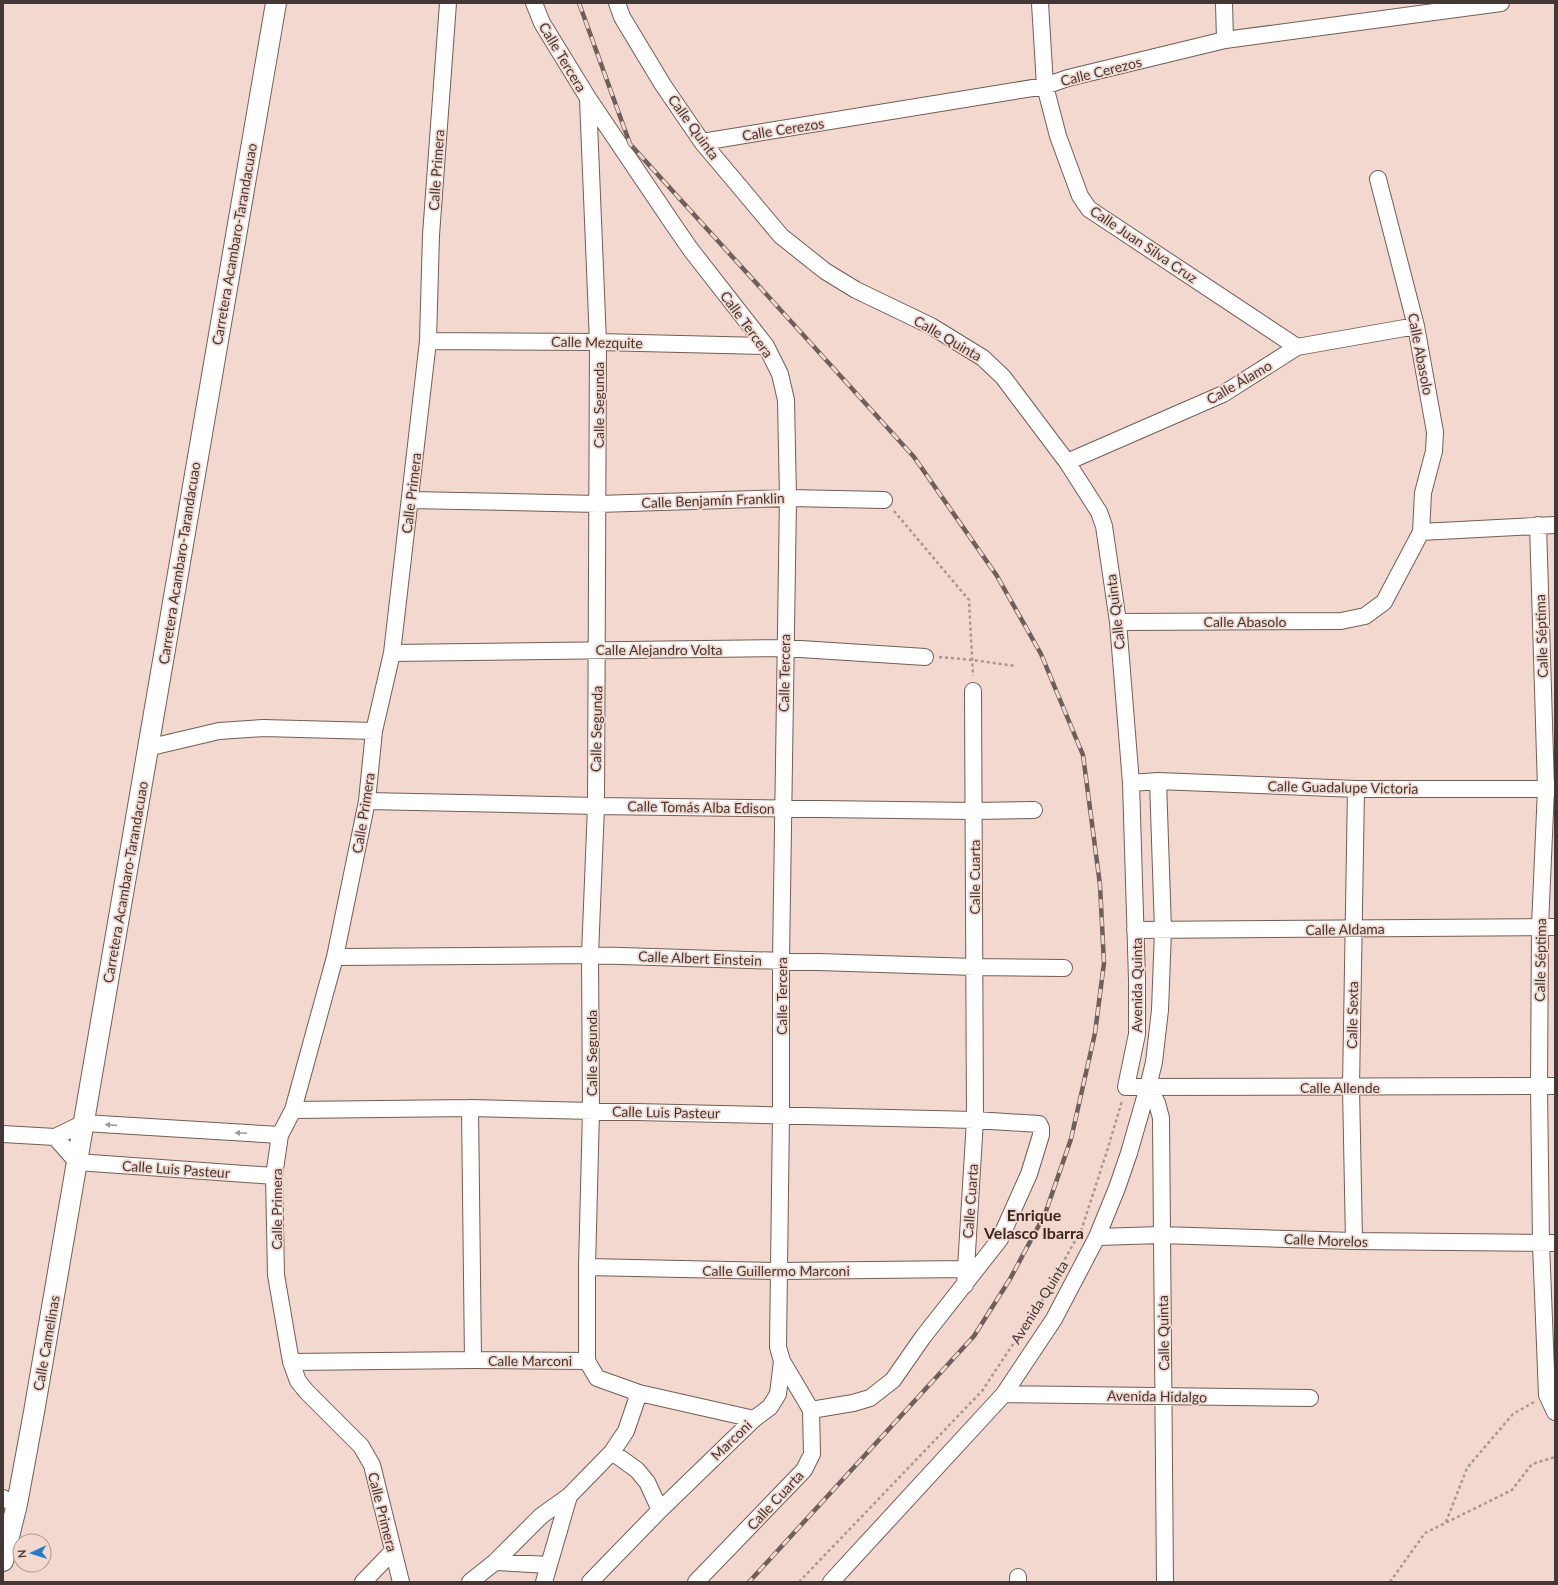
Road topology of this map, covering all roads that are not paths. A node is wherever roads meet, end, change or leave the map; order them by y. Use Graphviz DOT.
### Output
graph roads {
  1 [pos="276,3"];
  2 [pos="448,3"];
  3 [pos="534,3"];
  4 [pos="618,3"];
  5 [pos="1040,3"];
  6 [pos="1224,3"];
  7 [pos="1501,3"];
  8 [pos="1225,40"];
  9 [pos="1045,86"];
  10 [pos="588,98"];
  11 [pos="702,142"];
  12 [pos="1378,179"];
  13 [pos="1416,326"];
  14 [pos="428,341"];
  15 [pos="598,342"];
  16 [pos="766,346"];
  17 [pos="1297,347"];
  18 [pos="1067,462"];
  19 [pos="788,498"];
  20 [pos="411,500"];
  21 [pos="884,500"];
  22 [pos="598,504"];
  23 [pos="1538,525"];
  24 [pos="1555,525"];
  25 [pos="1421,532"];
  26 [pos="1118,622"];
  27 [pos="785,648"];
  28 [pos="597,650"];
  29 [pos="392,653"];
  30 [pos="925,657"];
  31 [pos="973,691"];
  32 [pos="374,731"];
  33 [pos="147,748"];
  34 [pos="1158,781"];
  35 [pos="1131,783"];
  36 [pos="1356,789"];
  37 [pos="1550,789"];
  38 [pos="367,801"];
  39 [pos="596,806"];
  40 [pos="783,808"];
  41 [pos="1034,810"];
  42 [pos="974,811"];
  43 [pos="1548,926"];
  44 [pos="1353,929"];
  45 [pos="1135,930"];
  46 [pos="1162,930"];
  47 [pos="590,955"];
  48 [pos="335,957"];
  49 [pos="781,960"];
  50 [pos="975,968"];
  51 [pos="1064,968"];
  52 [pos="1539,1086"];
  53 [pos="1555,1086"];
  54 [pos="1126,1087"];
  55 [pos="1148,1087"];
  56 [pos="1352,1087"];
  57 [pos="470,1108"];
  58 [pos="293,1110"];
  59 [pos="591,1111"];
  60 [pos="781,1114"];
  61 [pos="975,1120"];
  62 [pos="84,1123"];
  63 [pos="3,1134"];
  64 [pos="280,1135"];
  65 [pos="55,1137"];
  66 [pos="77,1162"];
  67 [pos="274,1176"];
  68 [pos="1161,1235"];
  69 [pos="1097,1237"];
  70 [pos="1354,1241"];
  71 [pos="1548,1243"];
  72 [pos="587,1267"];
  73 [pos="779,1271"];
  74 [pos="965,1277"];
  75 [pos="473,1360"];
  76 [pos="587,1361"];
  77 [pos="782,1361"];
  78 [pos="291,1362"];
  79 [pos="639,1393"];
  80 [pos="1004,1394"];
  81 [pos="1551,1395"];
  82 [pos="1164,1397"];
  83 [pos="1310,1398"];
  84 [pos="811,1410"];
  85 [pos="1555,1412"];
  86 [pos="754,1419"];
  87 [pos="612,1452"];
  88 [pos="569,1496"];
  89 [pos="10,1501"];
  90 [pos="660,1510"];
  91 [pos="393,1551"];
  92 [pos="3,1561"];
  93 [pos="495,1562"];
  94 [pos="549,1565"];
  95 [pos="362,1582"];
  96 [pos="401,1582"];
  97 [pos="470,1582"];
  98 [pos="544,1582"];
  99 [pos="590,1582"];
  100 [pos="696,1582"];
  101 [pos="831,1582"];
  102 [pos="1165,1582"];
  1 -- 33 [label="main road, Carretera Acambaro-Tarandacuao"];
  2 -- 14 [label="street, Calle Primera"];
  3 -- 10 [label="street, Calle Tercera"];
  4 -- 11 [label="street, Calle Quinta"];
  5 -- 9 [label="street, Calle Juan Silva Cruz"];
  6 -- 8 [label="street"];
  7 -- 8 [label="street, Calle Cerezos"];
  8 -- 9 [label="street, Calle Cerezos"];
  9 -- 11 [label="street, Calle Cerezos"];
  9 -- 17 [label="street, Calle Juan Silva Cruz"];
  10 -- 15 [label="street, Calle Segunda"];
  10 -- 16 [label="street, Calle Tercera"];
  11 -- 18 [label="street, Calle Quinta"];
  12 -- 13 [label="street, Calle Abasolo"];
  13 -- 17 [label="street, Calle Álamo"];
  13 -- 25 [label="street, Calle Abasolo"];
  14 -- 15 [label="street, Calle Mezquite"];
  14 -- 20 [label="street, Calle Primera"];
  15 -- 16 [label="street, Calle Mezquite"];
  15 -- 22 [label="street, Calle Segunda"];
  16 -- 19 [label="street, Calle Tercera"];
  17 -- 18 [label="street, Calle Álamo"];
  18 -- 26 [label="street, Calle Quinta"];
  19 -- 21 [label="street, Calle Benjamín Franklin"];
  19 -- 22 [label="street, Calle Benjamín Franklin"];
  19 -- 27 [label="street, Calle Tercera"];
  20 -- 22 [label="street, Calle Benjamín Franklin"];
  20 -- 29 [label="street, Calle Primera"];
  22 -- 28 [label="street, Calle Segunda"];
  23 -- 24 [label="street"];
  23 -- 25 [label="street"];
  23 -- 37 [label="street, Calle Séptima"];
  25 -- 26 [label="street, Calle Abasolo"];
  26 -- 35 [label="street, Calle Quinta"];
  27 -- 28 [label="street, Calle Alejandro Volta"];
  27 -- 30 [label="street, Calle Alejandro Volta"];
  27 -- 40 [label="street, Calle Tercera"];
  28 -- 29 [label="street, Calle Alejandro Volta"];
  28 -- 39 [label="street, Calle Segunda"];
  29 -- 32 [label="street, Calle Primera"];
  31 -- 42 [label="street, Calle Cuarta"];
  32 -- 33 [label="street"];
  32 -- 38 [label="street, Calle Primera"];
  33 -- 62 [label="main road, Carretera Acambaro-Tarandacuao"];
  34 -- 35 [label="street, Calle Guadalupe Victoria"];
  34 -- 36 [label="street, Calle Guadalupe Victoria"];
  34 -- 46 [label="street, Avenida Quinta"];
  35 -- 45 [label="street, Avenida Quinta"];
  36 -- 37 [label="street, Calle Guadalupe Victoria"];
  36 -- 44 [label="street, Calle Sexta"];
  37 -- 43 [label="street, Calle Séptima"];
  38 -- 39 [label="street, Calle Tomás Alba Edison"];
  38 -- 48 [label="street, Calle Primera"];
  39 -- 40 [label="street, Calle Tomás Alba Edison"];
  39 -- 47 [label="street, Calle Segunda"];
  40 -- 42 [label="street, Calle Tomás Alba Edison"];
  40 -- 49 [label="street, Calle Tercera"];
  41 -- 42 [label="street, Calle Tomás Alba Edison"];
  42 -- 50 [label="street, Calle Cuarta"];
  43 -- 44 [label="street, Calle Aldama"];
  43 -- 52 [label="street, Calle Séptima"];
  44 -- 46 [label="street, Calle Aldama"];
  44 -- 56 [label="street, Calle Sexta"];
  45 -- 46 [label="street, Calle Aldama"];
  45 -- 54 [label="street, Avenida Quinta"];
  46 -- 55 [label="street, Avenida Quinta"];
  47 -- 48 [label="street, Calle Albert Einstein"];
  47 -- 49 [label="street, Calle Albert Einstein"];
  47 -- 59 [label="street, Calle Segunda"];
  48 -- 58 [label="street, Calle Primera"];
  49 -- 50 [label="street, Calle Albert Einstein"];
  49 -- 60 [label="street, Calle Tercera"];
  50 -- 51 [label="street, Calle Albert Einstein"];
  50 -- 61 [label="street, Calle Cuarta"];
  52 -- 53 [label="street, Calle Allende"];
  52 -- 56 [label="street, Calle Allende"];
  52 -- 71 [label="street, Calle Séptima"];
  54 -- 55 [label="street, Calle Allende"];
  55 -- 56 [label="street, Calle Allende"];
  55 -- 68 [label="street, Calle Quinta"];
  55 -- 69 [label="street, Avenida Quinta"];
  56 -- 70 [label="street, Calle Sexta"];
  57 -- 58 [label="street, Calle Luis Pasteur"];
  57 -- 59 [label="street, Calle Luis Pasteur"];
  57 -- 75 [label="street"];
  58 -- 64 [label="street, Calle Primera"];
  59 -- 60 [label="street, Calle Luis Pasteur"];
  59 -- 72 [label="street, Calle Segunda"];
  60 -- 61 [label="street, Calle Luis Pasteur"];
  60 -- 73 [label="street, Calle Tercera"];
  61 -- 74 [label="street, Calle Cuarta"];
  61 -- 74 [label="street, Calle Luis Pasteur"];
  64 -- 62 [label="street, one-way"];
  62 -- 65 [label="street"];
  62 -- 66 [label="main road, Calle Camelinas"];
  63 -- 65 [label="street"];
  64 -- 67 [label="street, Calle Primera"];
  65 -- 66 [label="street"];
  66 -- 67 [label="street, Calle Luis Pasteur"];
  66 -- 89 [label="main road, Calle Camelinas"];
  67 -- 78 [label="street, Calle Primera"];
  68 -- 69 [label="street, Calle Morelos"];
  68 -- 70 [label="street, Calle Morelos"];
  68 -- 82 [label="street, Calle Quinta"];
  69 -- 80 [label="street, Avenida Quinta"];
  70 -- 71 [label="street, Calle Morelos"];
  71 -- 81 [label="street, Calle Séptima"];
  72 -- 73 [label="street, Calle Guillermo Marconi"];
  72 -- 76 [label="street, Calle Segunda"];
  73 -- 74 [label="street, Calle Guillermo Marconi"];
  73 -- 77 [label="street, Calle Tercera"];
  74 -- 84 [label="street"];
  75 -- 76 [label="street, Calle Marconi"];
  75 -- 78 [label="street, Calle Marconi"];
  76 -- 79 [label="street, Calle Marconi"];
  77 -- 84 [label="street, Calle Tercera"];
  77 -- 86 [label="street, Marconi"];
  78 -- 91 [label="street, Calle Primera"];
  79 -- 86 [label="street, Calle Marconi"];
  79 -- 87 [label="street"];
  80 -- 82 [label="street, Avenida Hidalgo"];
  80 -- 101 [label="street, Avenida Quinta"];
  81 -- 85 [label="street"];
  82 -- 83 [label="street, Avenida Hidalgo"];
  82 -- 102 [label="street, Calle Quinta"];
  84 -- 100 [label="street, Calle Cuarta"];
  86 -- 90 [label="street, Marconi"];
  87 -- 88 [label="street"];
  87 -- 90 [label="street"];
  88 -- 93 [label="street"];
  88 -- 94 [label="street"];
  89 -- 92 [label="main road, Calle Camelinas"];
  90 -- 99 [label="street, Marconi"];
  91 -- 95 [label="street"];
  91 -- 96 [label="street, Calle Primera"];
  93 -- 94 [label="street"];
  93 -- 97 [label="street"];
  94 -- 98 [label="street"];
}
